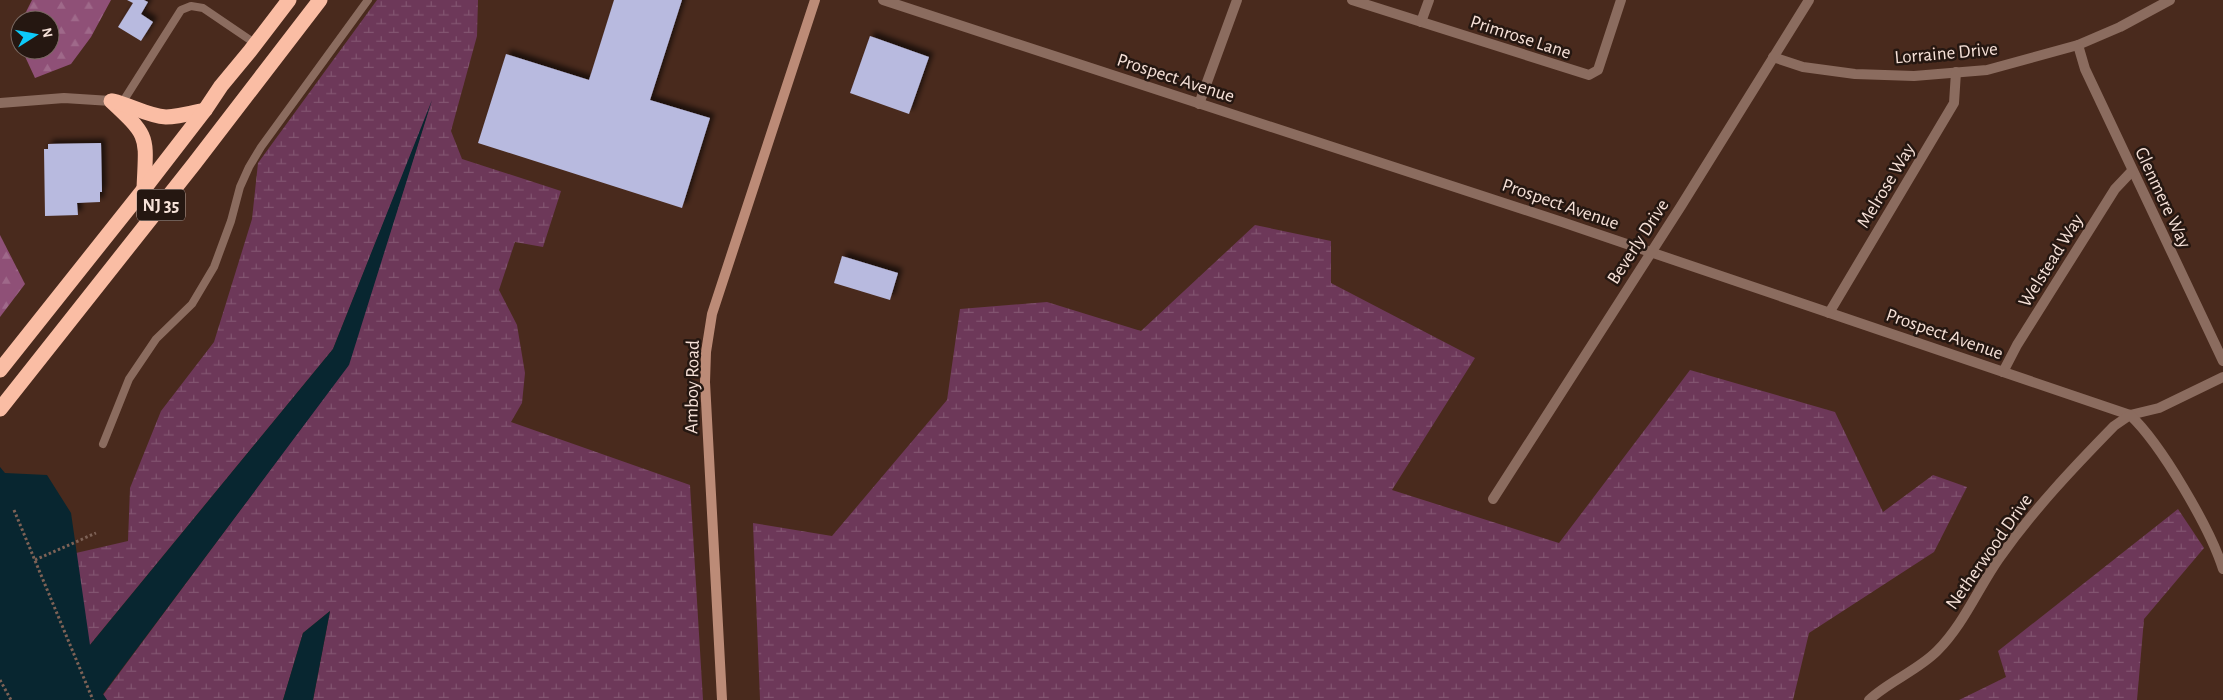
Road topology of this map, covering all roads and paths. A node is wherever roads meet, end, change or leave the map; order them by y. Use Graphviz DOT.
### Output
graph roads {
  1 [pos="289,0"];
  2 [pos="320,0"];
  3 [pos="368,0"];
  4 [pos="816,0"];
  5 [pos="883,0"];
  6 [pos="1237,0"];
  7 [pos="1352,0"];
  8 [pos="1429,0"];
  9 [pos="1621,0"];
  10 [pos="1809,0"];
  11 [pos="2170,0"];
  12 [pos="1421,22"];
  13 [pos="256,44"];
  14 [pos="2078,46"];
  15 [pos="1773,57"];
  16 [pos="1956,72"];
  17 [pos="117,102"];
  18 [pos="0,103"];
  19 [pos="1199,104"];
  20 [pos="205,110"];
  21 [pos="2132,172"];
  22 [pos="144,189"];
  23 [pos="1650,252"];
  24 [pos="1830,313"];
  25 [pos="2223,361"];
  26 [pos="0,370"];
  27 [pos="2003,372"];
  28 [pos="2223,377"];
  29 [pos="0,409"];
  30 [pos="2130,415"];
  31 [pos="103,444"];
  32 [pos="1493,499"];
  33 [pos="14,510"];
  34 [pos="96,533"];
  35 [pos="35,560"];
  36 [pos="2223,569"];
  37 [pos="0,680"];
  38 [pos="11,700"];
  39 [pos="93,700"];
  40 [pos="722,700"];
  41 [pos="1869,700"];
  1 -- 13 [label="highway, NJ 35"];
  2 -- 29 [label="highway, NJ 35"];
  3 -- 31 [label="lane"];
  4 -- 40 [label="main road, Amboy Road"];
  5 -- 19 [label="street, Prospect Avenue"];
  6 -- 19 [label="street"];
  7 -- 12 [label="street, Primrose Lane"];
  8 -- 12 [label="street"];
  9 -- 12 [label="street, Primrose Lane"];
  10 -- 15 [label="street, Beverly Drive"];
  11 -- 14 [label="street, Lorraine Drive"];
  13 -- 17 [label="lane"];
  13 -- 20 [label="highway, NJ 35"];
  14 -- 16 [label="street, Lorraine Drive"];
  14 -- 21 [label="street, Glenmere Way"];
  15 -- 16 [label="street, Lorraine Drive"];
  15 -- 23 [label="street, Beverly Drive"];
  16 -- 24 [label="street, Melrose Way"];
  17 -- 18 [label="street"];
  17 -- 20 [label="highway"];
  17 -- 22 [label="highway"];
  19 -- 23 [label="street, Prospect Avenue"];
  20 -- 22 [label="highway, NJ 35"];
  21 -- 25 [label="street, Glenmere Way"];
  21 -- 27 [label="street, Welstead Way"];
  22 -- 26 [label="highway, NJ 35"];
  23 -- 24 [label="street, Prospect Avenue"];
  23 -- 32 [label="street, Beverly Drive"];
  24 -- 27 [label="street, Prospect Avenue"];
  27 -- 30 [label="street, Prospect Avenue"];
  28 -- 30 [label="street"];
  30 -- 36 [label="street"];
  30 -- 41 [label="street, Netherwood Drive"];
  33 -- 35 [label="path"];
  34 -- 35 [label="path"];
  35 -- 39 [label="path"];
  37 -- 38 [label="path"];
}
